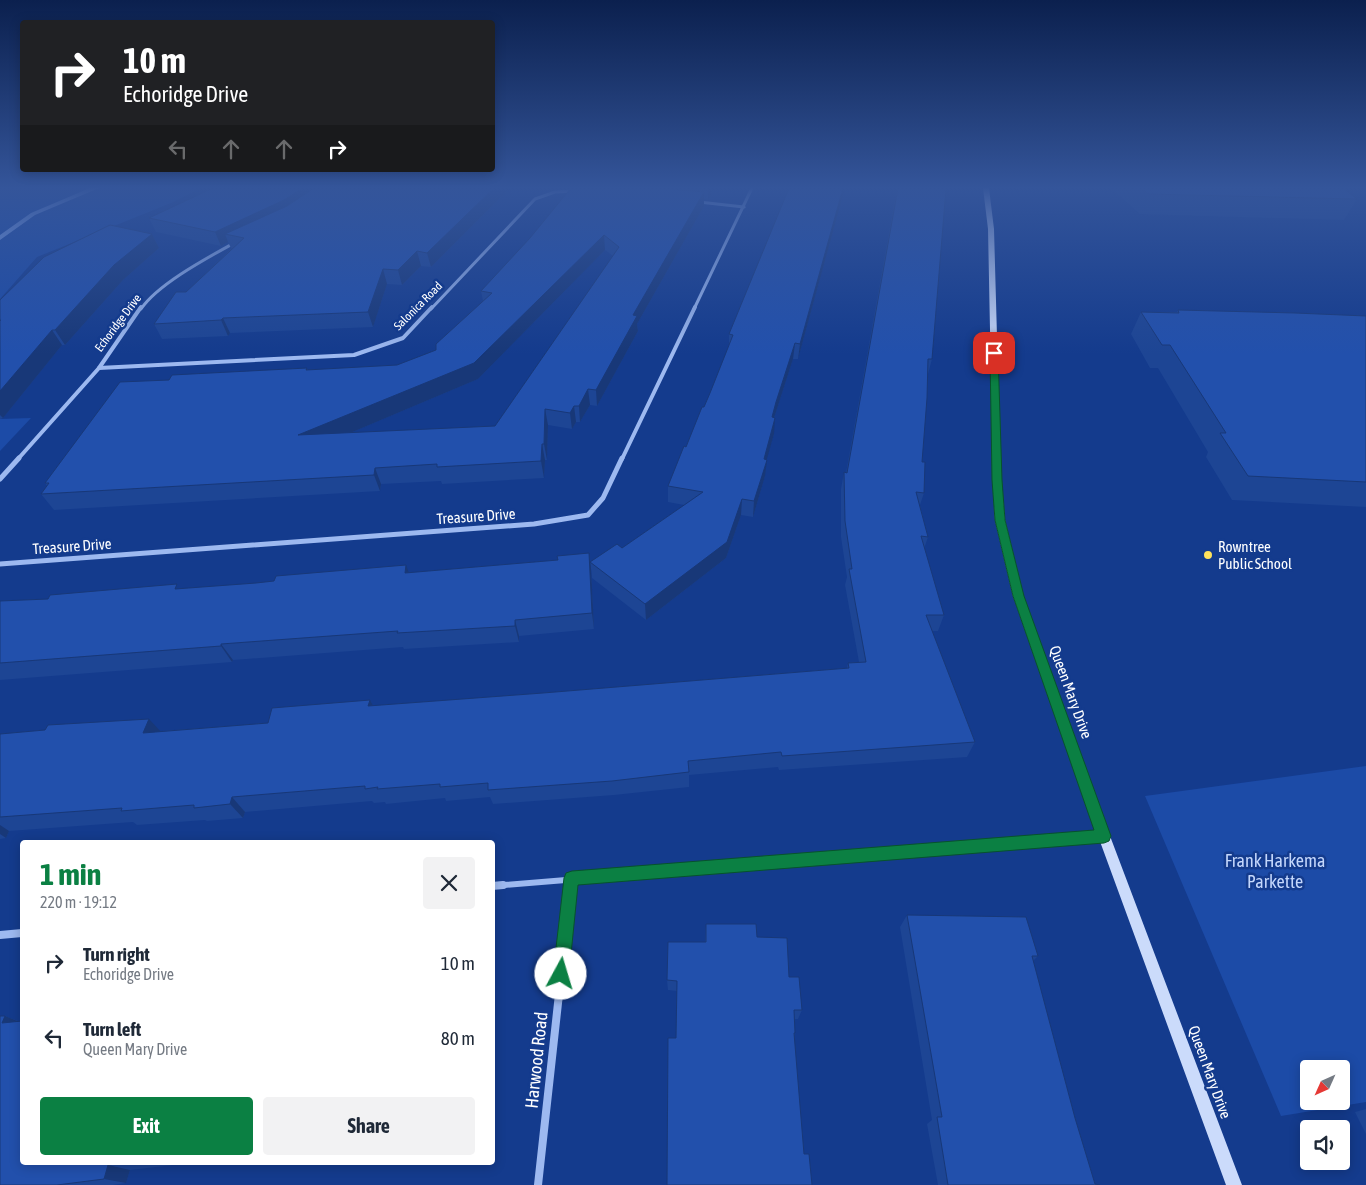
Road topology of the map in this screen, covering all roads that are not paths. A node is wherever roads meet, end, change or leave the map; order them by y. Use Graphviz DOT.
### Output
graph roads {
  1 [pos="234,243"];
  2 [pos="493,243"];
  3 [pos="726,243"];
  4 [pos="991,243"];
  5 [pos="99,368"];
  6 [pos="0,479"];
  7 [pos="0,564"];
  8 [pos="1104,836"];
  9 [pos="572,878"];
  10 [pos="495,886"];
  11 [pos="20,933"];
  12 [pos="0,935"];
  13 [pos="538,1185"];
  14 [pos="1234,1185"];
  1 -- 5 [label="street, Echoridge Drive"];
  2 -- 5 [label="street, Salonica Road"];
  3 -- 7 [label="street, Treasure Drive"];
  4 -- 8 [label="street, Queen Mary Drive"];
  5 -- 6 [label="street, Echoridge Drive"];
  8 -- 9 [label="street"];
  8 -- 14 [label="street, Queen Mary Drive"];
  9 -- 10 [label="street"];
  9 -- 13 [label="street, Harwood Road"];
  11 -- 12 [label="street"];
}
